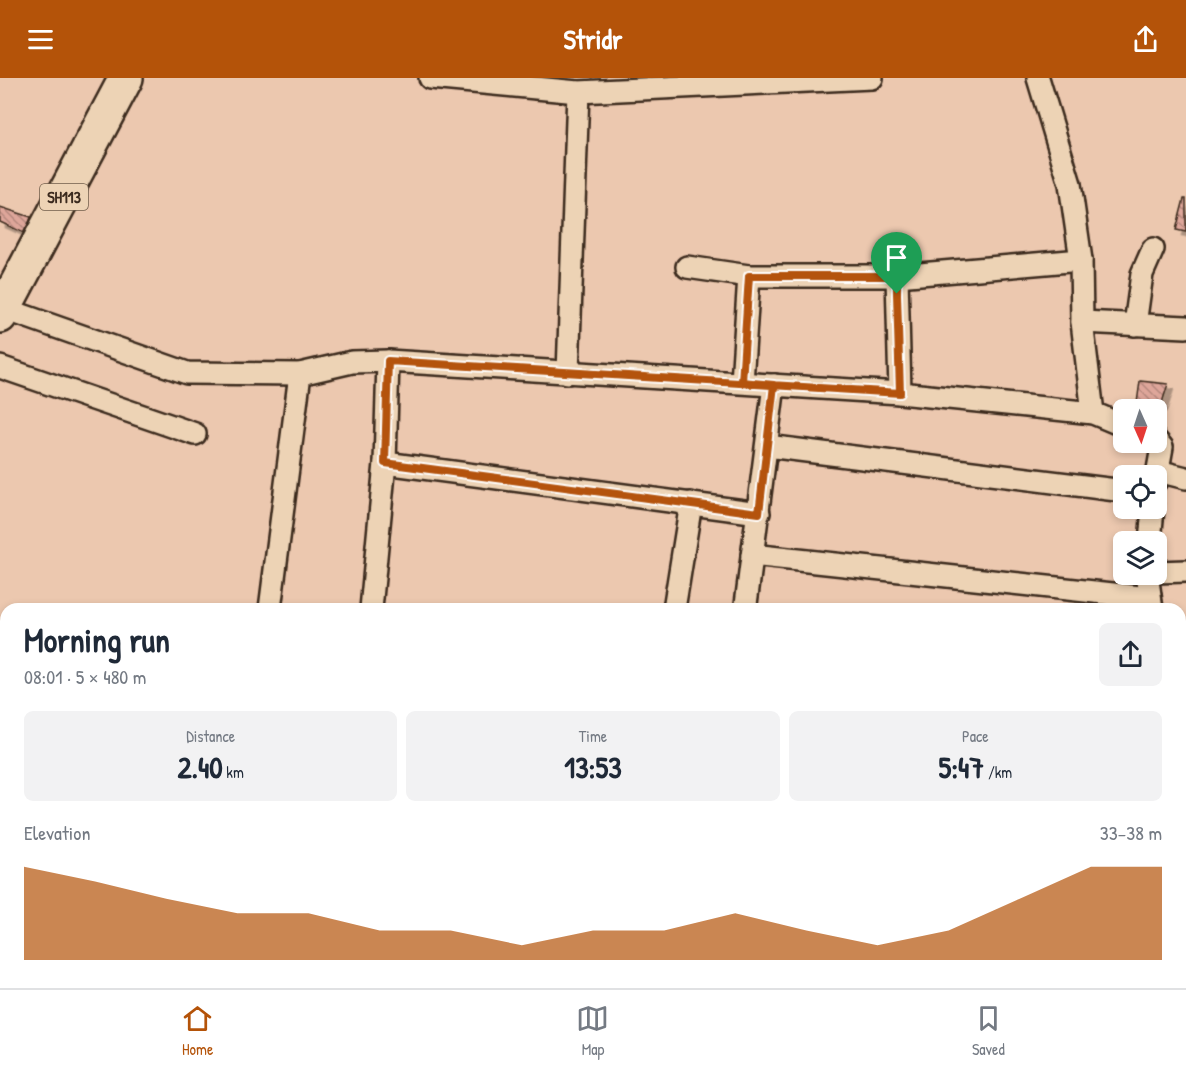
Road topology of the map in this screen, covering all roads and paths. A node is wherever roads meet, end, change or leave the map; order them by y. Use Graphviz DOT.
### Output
graph roads {
  1 [pos="126,78"];
  2 [pos="430,78"];
  3 [pos="872,78"];
  4 [pos="1038,78"];
  5 [pos="578,92"];
  6 [pos="1153,249"];
  7 [pos="1081,260"];
  8 [pos="687,267"];
  9 [pos="749,276"];
  10 [pos="897,276"];
  11 [pos="2,312"];
  12 [pos="1082,322"];
  13 [pos="1135,325"];
  14 [pos="1186,327"];
  15 [pos="388,361"];
  16 [pos="0,367"];
  17 [pos="568,373"];
  18 [pos="300,374"];
  19 [pos="742,382"];
  20 [pos="774,385"];
  21 [pos="900,393"];
  22 [pos="1094,413"];
  23 [pos="1113,421"];
  24 [pos="195,434"];
  25 [pos="767,446"];
  26 [pos="385,463"];
  27 [pos="1167,477"];
  28 [pos="1186,478"];
  29 [pos="1113,490"];
  30 [pos="691,503"];
  31 [pos="759,513"];
  32 [pos="752,555"];
  33 [pos="1186,571"];
  34 [pos="1167,572"];
  35 [pos="1148,585"];
  36 [pos="271,603"];
  37 [pos="372,603"];
  38 [pos="675,603"];
  39 [pos="746,603"];
  40 [pos="1143,603"];
  41 [pos="1151,603"];
  1 -- 11 [label="main road, SH113"];
  2 -- 5 [label="street"];
  3 -- 5 [label="street"];
  4 -- 7 [label="street"];
  5 -- 17 [label="street"];
  6 -- 13 [label="street"];
  7 -- 10 [label="street"];
  7 -- 12 [label="street"];
  8 -- 9 [label="street"];
  9 -- 10 [label="street"];
  9 -- 19 [label="street"];
  10 -- 21 [label="street"];
  11 -- 18 [label="street"];
  12 -- 13 [label="street"];
  12 -- 22 [label="street"];
  13 -- 14 [label="street"];
  15 -- 17 [label="street"];
  15 -- 18 [label="street"];
  15 -- 26 [label="street"];
  16 -- 24 [label="street"];
  17 -- 19 [label="street"];
  18 -- 36 [label="street"];
  19 -- 20 [label="street"];
  20 -- 21 [label="street"];
  20 -- 25 [label="street"];
  21 -- 22 [label="street"];
  22 -- 23 [label="street"];
  25 -- 29 [label="street"];
  25 -- 31 [label="street"];
  26 -- 30 [label="street"];
  26 -- 37 [label="street"];
  27 -- 28 [label="street"];
  30 -- 31 [label="street"];
  30 -- 38 [label="street"];
  31 -- 32 [label="street"];
  32 -- 39 [label="street"];
  32 -- 40 [label="street"];
  33 -- 34 [label="street"];
  35 -- 41 [label="street"];
}
